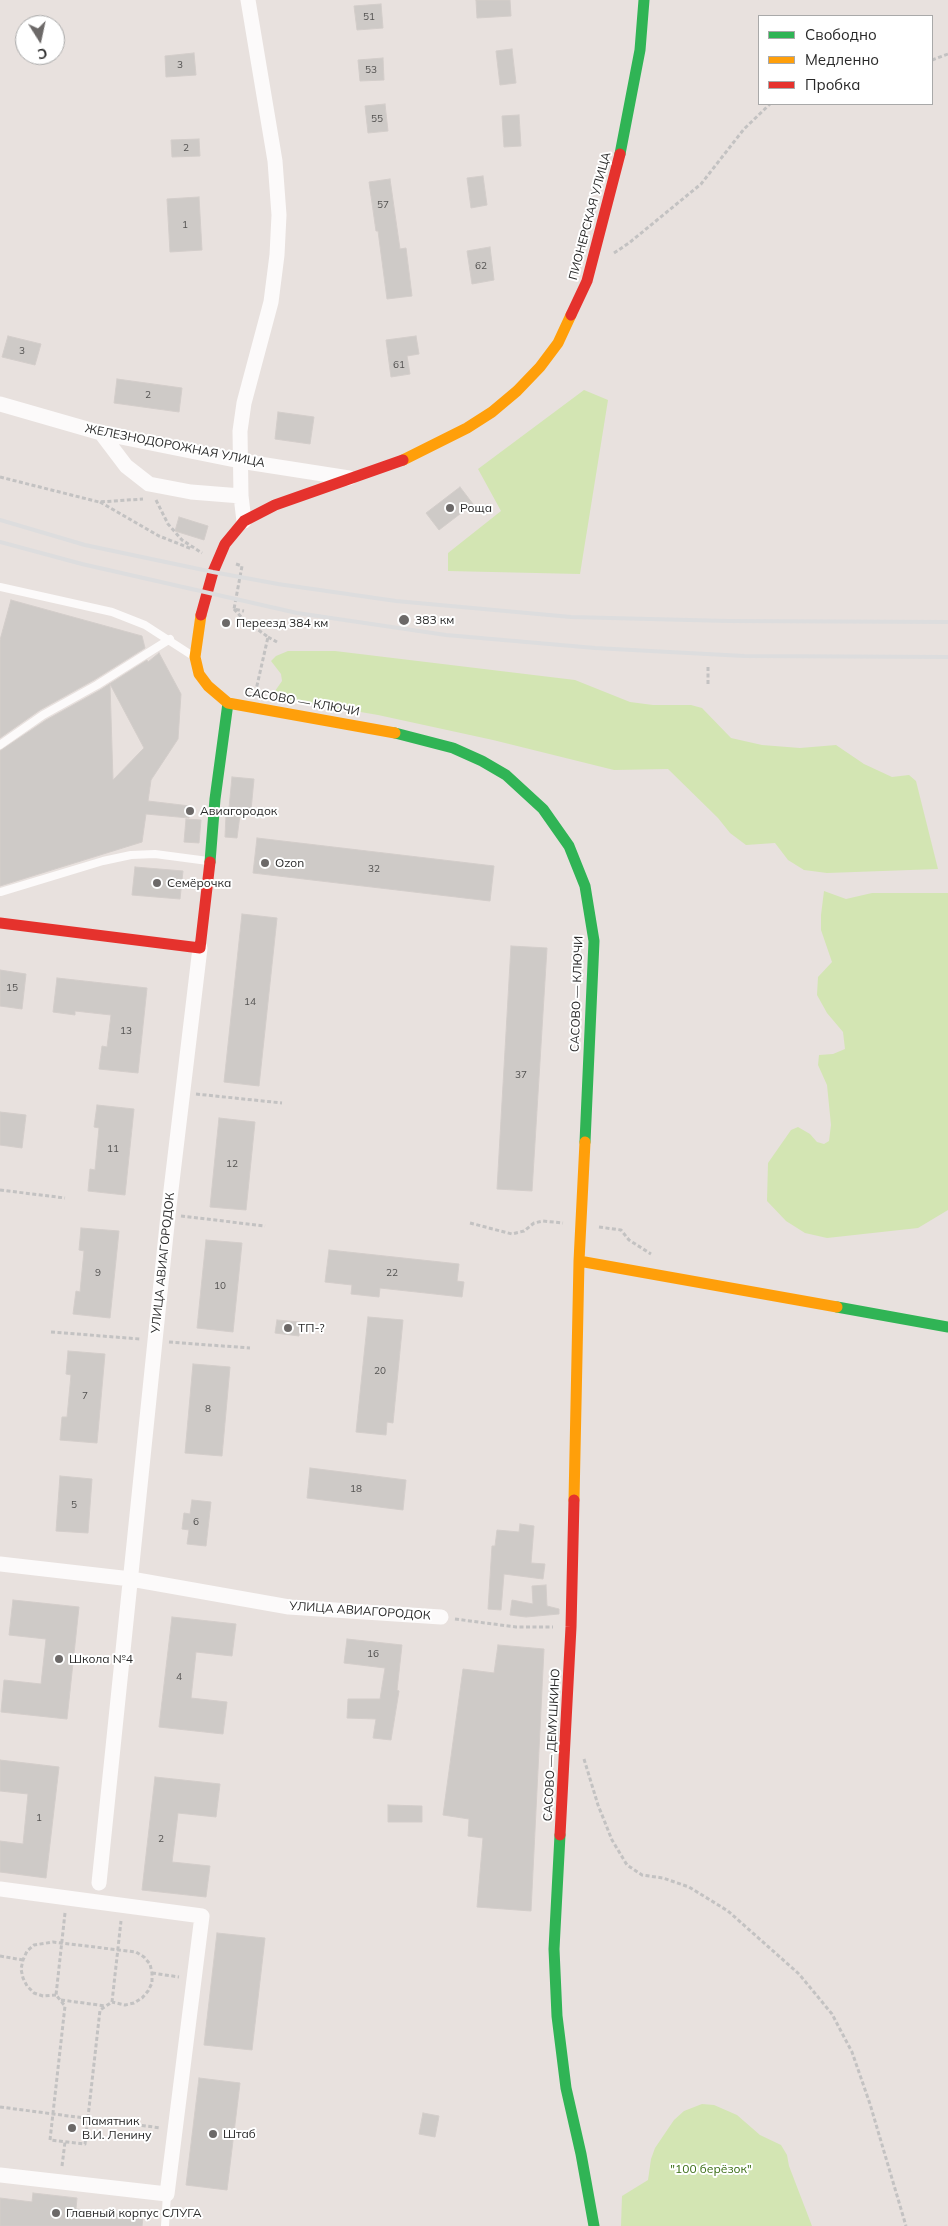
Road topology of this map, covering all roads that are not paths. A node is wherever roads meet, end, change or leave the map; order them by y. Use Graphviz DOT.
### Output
graph roads {
  1 [pos="248,0"];
  2 [pos="644,0"];
  3 [pos="0,404"];
  4 [pos="101,433"];
  5 [pos="240,460"];
  6 [pos="353,479"];
  7 [pos="241,496"];
  8 [pos="244,521"];
  9 [pos="0,587"];
  10 [pos="170,639"];
  11 [pos="195,657"];
  12 [pos="228,703"];
  13 [pos="0,745"];
  14 [pos="210,862"];
  15 [pos="1,892"];
  16 [pos="0,923"];
  17 [pos="200,948"];
  18 [pos="579,1261"];
  19 [pos="948,1327"];
  20 [pos="0,1564"];
  21 [pos="131,1579"];
  22 [pos="441,1617"];
  23 [pos="99,1883"];
  24 [pos="0,1889"];
  25 [pos="0,2175"];
  26 [pos="167,2194"];
  27 [pos="165,2226"];
  28 [pos="594,2226"];
  1 -- 5 [label="street"];
  2 -- 6 [label="street, ПИОНЕРСКАЯ УЛИЦА"];
  3 -- 4 [label="street, ЖЕЛЕЗНОДОРОЖНАЯ УЛИЦА"];
  4 -- 5 [label="street, ЖЕЛЕЗНОДОРОЖНАЯ УЛИЦА"];
  4 -- 7 [label="street"];
  5 -- 6 [label="street, ЖЕЛЕЗНОДОРОЖНАЯ УЛИЦА"];
  5 -- 7 [label="street"];
  6 -- 8 [label="street, ПИОНЕРСКАЯ УЛИЦА"];
  7 -- 8 [label="street"];
  8 -- 11 [label="street"];
  9 -- 10 [label="lane"];
  10 -- 11 [label="lane"];
  10 -- 13 [label="lane"];
  11 -- 12 [label="street"];
  12 -- 14 [label="street, УЛИЦА АВИАГОРОДОК"];
  12 -- 18 [label="street, САСОВО — КЛЮЧИ"];
  14 -- 15 [label="lane"];
  14 -- 17 [label="street, УЛИЦА АВИАГОРОДОК"];
  16 -- 17 [label="street"];
  17 -- 21 [label="street, УЛИЦА АВИАГОРОДОК"];
  18 -- 19 [label="street"];
  18 -- 28 [label="street, САСОВО — ДЕМУШКИНО"];
  20 -- 21 [label="street, УЛИЦА АВИАГОРОДОК"];
  21 -- 22 [label="street, УЛИЦА АВИАГОРОДОК"];
  21 -- 23 [label="street"];
  24 -- 26 [label="street"];
  25 -- 26 [label="street"];
  26 -- 27 [label="lane"];
}
